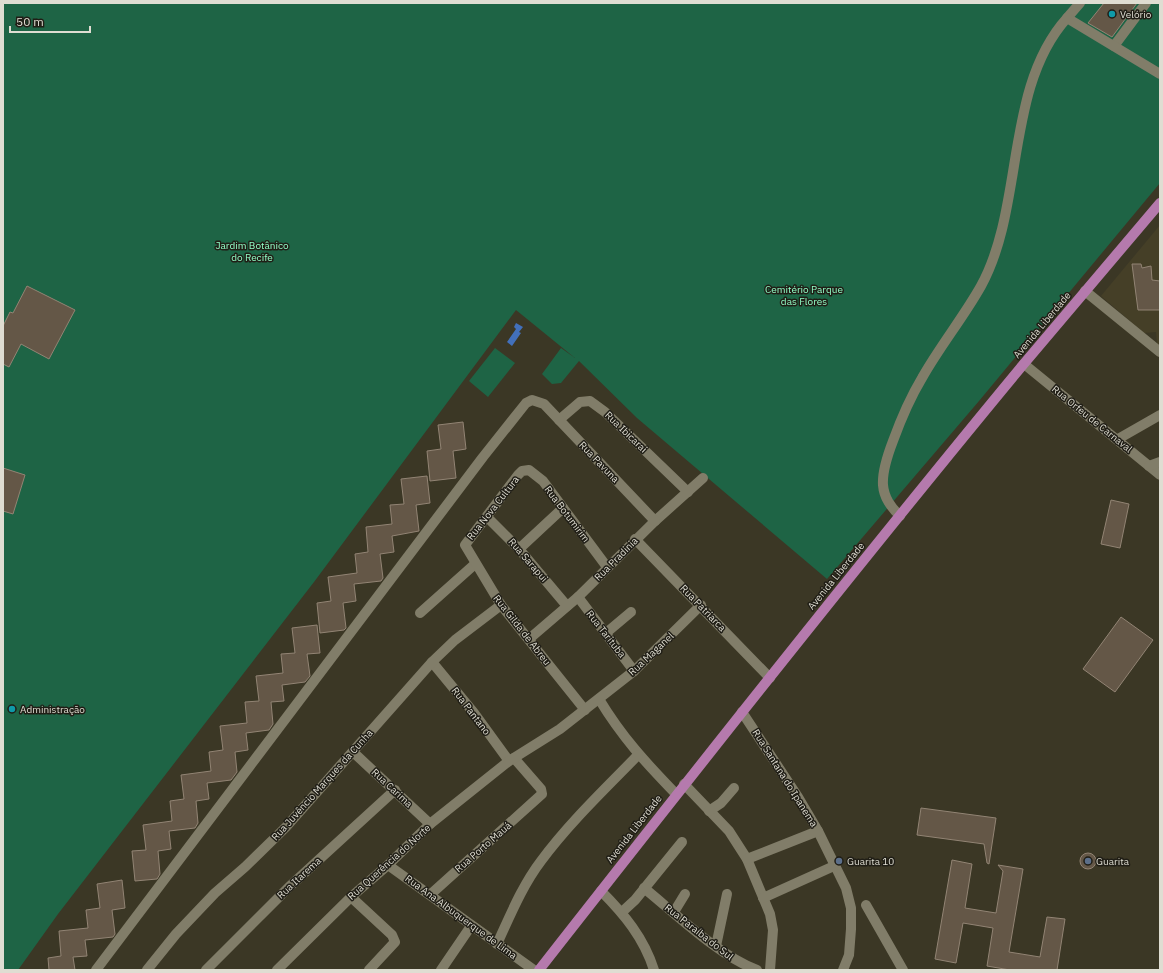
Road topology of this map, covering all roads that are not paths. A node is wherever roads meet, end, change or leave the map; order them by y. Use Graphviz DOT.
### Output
graph roads {
  1 [pos="1080,3"];
  2 [pos="1146,3"];
  3 [pos="1067,18"];
  4 [pos="1114,46"];
  5 [pos="1160,74"];
  6 [pos="1160,202"];
  7 [pos="1086,292"];
  8 [pos="1160,352"];
  9 [pos="1024,364"];
  10 [pos="1160,414"];
  11 [pos="559,420"];
  12 [pos="1118,439"];
  13 [pos="1160,462"];
  14 [pos="1149,466"];
  15 [pos="522,471"];
  16 [pos="1160,475"];
  17 [pos="703,478"];
  18 [pos="688,492"];
  19 [pos="563,508"];
  20 [pos="900,516"];
  21 [pos="487,517"];
  22 [pos="654,521"];
  23 [pos="635,539"];
  24 [pos="465,545"];
  25 [pos="519,550"];
  26 [pos="476,564"];
  27 [pos="606,567"];
  28 [pos="578,597"];
  29 [pos="501,605"];
  30 [pos="701,605"];
  31 [pos="567,606"];
  32 [pos="631,612"];
  33 [pos="420,613"];
  34 [pos="606,633"];
  35 [pos="528,639"];
  36 [pos="432,662"];
  37 [pos="634,671"];
  38 [pos="770,678"];
  39 [pos="599,699"];
  40 [pos="585,710"];
  41 [pos="742,712"];
  42 [pos="353,752"];
  43 [pos="638,755"];
  44 [pos="512,760"];
  45 [pos="684,784"];
  46 [pos="734,788"];
  47 [pos="395,790"];
  48 [pos="676,794"];
  49 [pos="536,801"];
  50 [pos="709,811"];
  51 [pos="430,824"];
  52 [pos="818,831"];
  53 [pos="682,842"];
  54 [pos="747,859"];
  55 [pos="388,864"];
  56 [pos="834,866"];
  57 [pos="644,888"];
  58 [pos="601,891"];
  59 [pos="431,894"];
  60 [pos="685,894"];
  61 [pos="727,894"];
  62 [pos="351,897"];
  63 [pos="763,898"];
  64 [pos="866,905"];
  65 [pos="622,912"];
  66 [pos="674,912"];
  67 [pos="471,926"];
  68 [pos="497,944"];
  69 [pos="716,946"];
  70 [pos="96,970"];
  71 [pos="147,970"];
  72 [pos="206,970"];
  73 [pos="277,970"];
  74 [pos="369,970"];
  75 [pos="441,970"];
  76 [pos="534,970"];
  77 [pos="539,970"];
  78 [pos="654,970"];
  79 [pos="757,970"];
  80 [pos="770,970"];
  81 [pos="843,970"];
  82 [pos="903,970"];
  1 -- 3 [label="street"];
  2 -- 4 [label="street"];
  3 -- 4 [label="street"];
  3 -- 20 [label="street"];
  4 -- 5 [label="street"];
  6 -- 7 [label="main road, Avenida Liberdade"];
  7 -- 8 [label="street"];
  7 -- 9 [label="main road, Avenida Liberdade"];
  9 -- 12 [label="street, Rua Orfeu de Carnaval"];
  9 -- 20 [label="main road, Avenida Liberdade"];
  10 -- 12 [label="street"];
  11 -- 18 [label="street, Rua Ibicarai"];
  11 -- 22 [label="street, Rua Pavuna"];
  11 -- 70 [label="street, Rua Pavuna"];
  12 -- 14 [label="street, Rua Orfeu de Carnaval"];
  13 -- 14 [label="street"];
  14 -- 16 [label="street, Rua Orfeu de Carnaval"];
  15 -- 19 [label="street, Rua Botumirim"];
  15 -- 21 [label="street, Rua Nova Cultura"];
  17 -- 18 [label="street, Rua Pradinia"];
  18 -- 22 [label="street, Rua Pradinia"];
  19 -- 25 [label="street"];
  19 -- 27 [label="street, Rua Botumirim"];
  20 -- 38 [label="main road, Avenida Liberdade"];
  21 -- 24 [label="street, Rua Nova Cultura"];
  21 -- 25 [label="street, Rua Sarapui"];
  22 -- 23 [label="street, Rua Pradinia"];
  23 -- 27 [label="street, Rua Pradinia"];
  23 -- 30 [label="street, Rua Patriarca"];
  24 -- 26 [label="street, Rua Gilda de Abreu"];
  25 -- 31 [label="street, Rua Sarapui"];
  26 -- 29 [label="street, Rua Gilda de Abreu"];
  26 -- 33 [label="street"];
  27 -- 28 [label="street, Rua Pradinia"];
  28 -- 31 [label="street, Rua Pradinia"];
  28 -- 34 [label="street, Rua Tarituba"];
  29 -- 35 [label="street, Rua Gilda de Abreu"];
  29 -- 36 [label="street, Rua Juvêncio Marques da Cunha"];
  30 -- 37 [label="street, Rua Maganel"];
  30 -- 38 [label="street, Rua Patriarca"];
  31 -- 35 [label="street, Rua Pradinia"];
  32 -- 34 [label="street"];
  34 -- 37 [label="street, Rua Tarituba"];
  35 -- 40 [label="street, Rua Gilda de Abreu"];
  36 -- 42 [label="street, Rua Juvêncio Marques da Cunha"];
  36 -- 44 [label="street, Rua Pantano"];
  37 -- 39 [label="street, Rua Maganel"];
  38 -- 41 [label="main road, Avenida Liberdade"];
  39 -- 40 [label="street, Rua Maganel"];
  39 -- 43 [label="street"];
  40 -- 44 [label="street, Rua Maganel"];
  41 -- 45 [label="main road, Avenida Liberdade"];
  41 -- 52 [label="street, Rua Santana do Ipanema"];
  42 -- 47 [label="street, Rua Carima"];
  42 -- 71 [label="street, Rua Juvêncio Marques da Cunha"];
  43 -- 48 [label="street"];
  43 -- 68 [label="street"];
  44 -- 49 [label="street, Rua Pantano"];
  44 -- 51 [label="street, Rua Querência do Norte"];
  45 -- 48 [label="main road, Avenida Liberdade"];
  45 -- 50 [label="street"];
  46 -- 50 [label="street"];
  47 -- 51 [label="street, Rua Carima"];
  47 -- 72 [label="street, Rua Itarema"];
  48 -- 58 [label="main road, Avenida Liberdade"];
  49 -- 59 [label="street, Rua Porto Mauá"];
  50 -- 54 [label="street"];
  51 -- 55 [label="street, Rua Querência do Norte"];
  52 -- 54 [label="street"];
  52 -- 56 [label="street, Rua Santana do Ipanema"];
  53 -- 57 [label="street"];
  54 -- 63 [label="street"];
  55 -- 59 [label="street, Rua Ana Albuquerque de Lima"];
  55 -- 62 [label="street, Rua Querência do Norte"];
  56 -- 63 [label="street"];
  56 -- 81 [label="street, Rua Santana do Ipanema"];
  57 -- 65 [label="street"];
  57 -- 66 [label="street, Rua Paraíba do Sul"];
  58 -- 65 [label="street"];
  58 -- 77 [label="main road, Avenida Liberdade"];
  59 -- 67 [label="street, Rua Ana Albuquerque de Lima"];
  60 -- 66 [label="street"];
  61 -- 69 [label="street"];
  62 -- 73 [label="street, Rua Querência do Norte"];
  62 -- 74 [label="street"];
  63 -- 80 [label="street"];
  64 -- 82 [label="street"];
  65 -- 78 [label="street"];
  66 -- 69 [label="street, Rua Paraíba do Sul"];
  67 -- 68 [label="street, Rua Ana Albuquerque de Lima"];
  67 -- 75 [label="street"];
  68 -- 76 [label="street, Rua Ana Albuquerque de Lima"];
  69 -- 79 [label="street, Rua Paraíba do Sul"];
}
